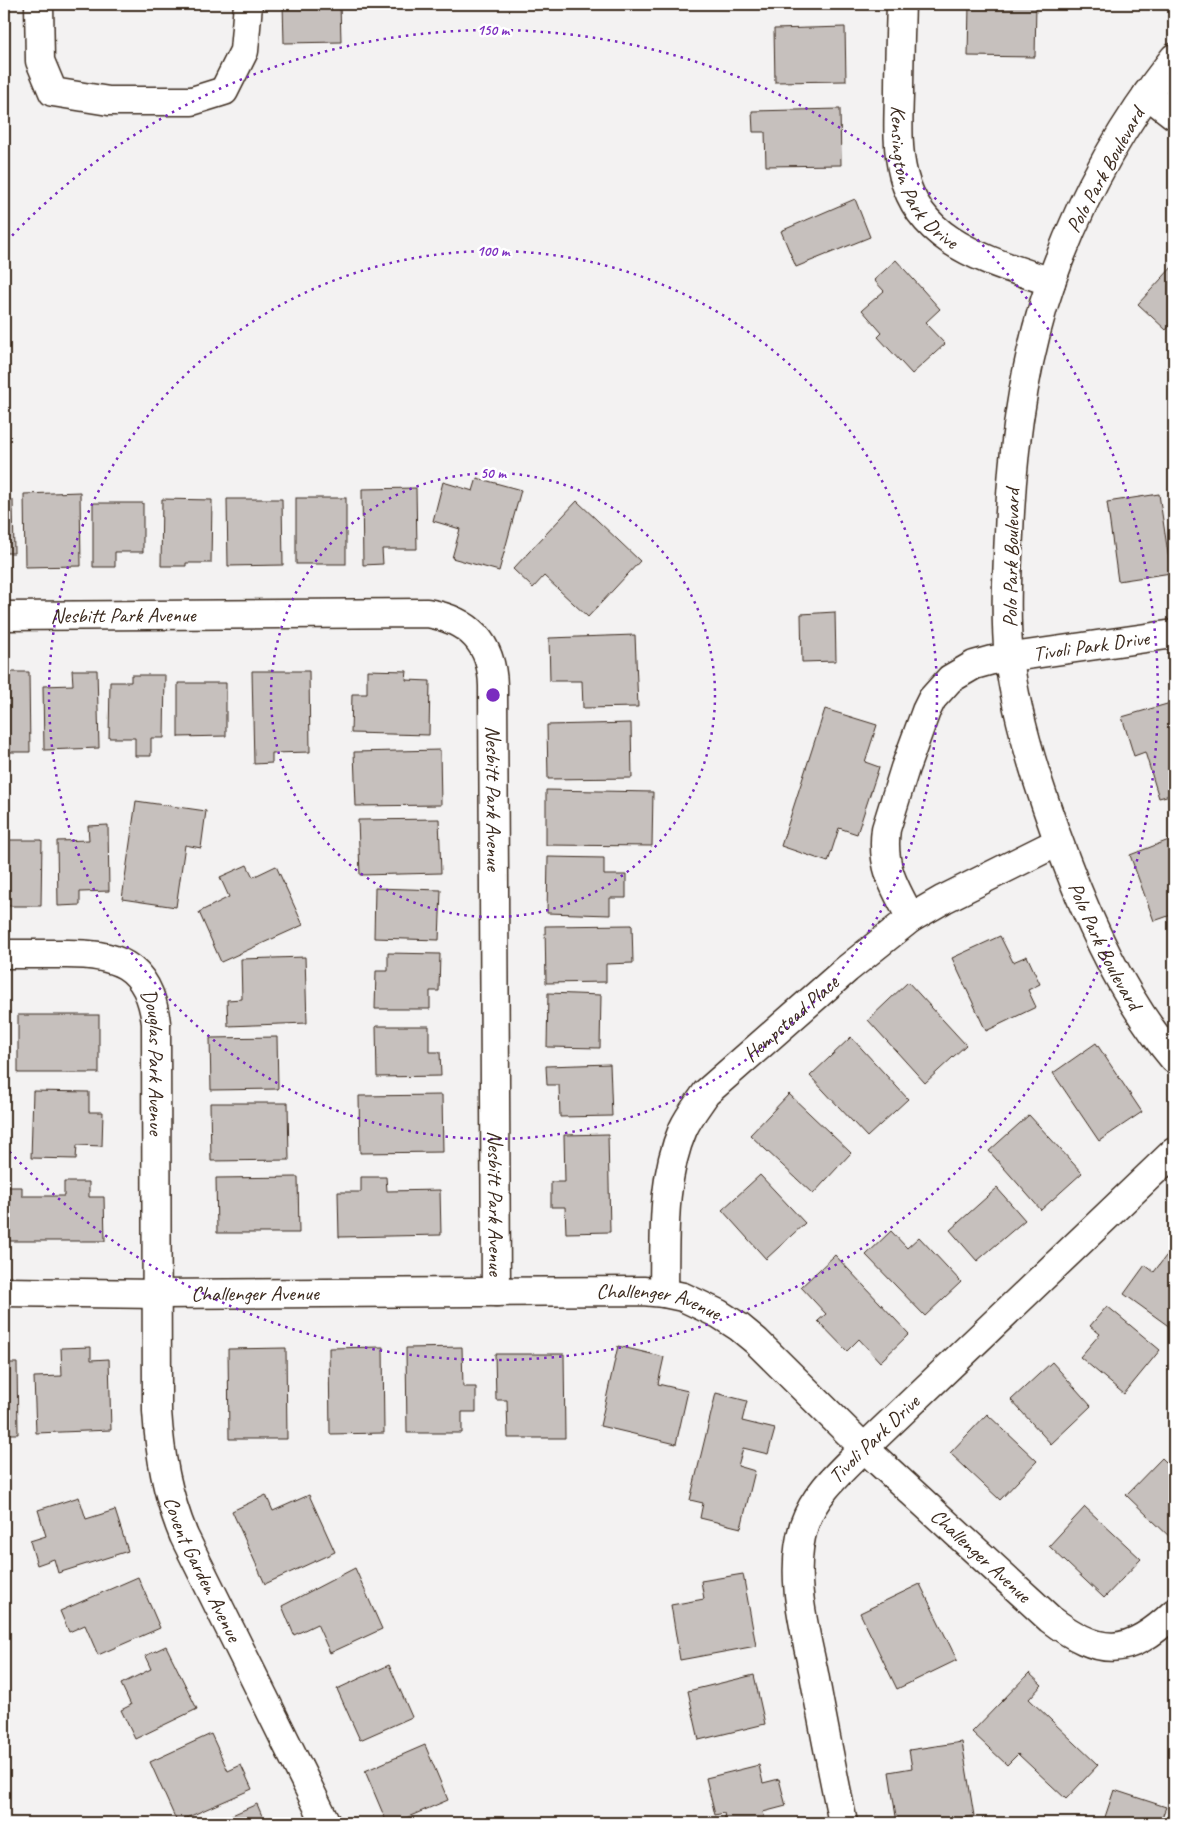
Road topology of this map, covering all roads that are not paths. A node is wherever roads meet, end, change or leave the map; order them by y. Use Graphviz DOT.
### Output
graph roads {
  1 [pos="39,4"];
  2 [pos="248,4"];
  3 [pos="901,4"];
  4 [pos="1174,58"];
  5 [pos="1147,94"];
  6 [pos="1174,115"];
  7 [pos="1051,282"];
  8 [pos="4,616"];
  9 [pos="1174,634"];
  10 [pos="1009,657"];
  11 [pos="1058,842"];
  12 [pos="911,918"];
  13 [pos="4,954"];
  14 [pos="1174,1059"];
  15 [pos="1174,1152"];
  16 [pos="4,1292"];
  17 [pos="496,1292"];
  18 [pos="664,1293"];
  19 [pos="157,1294"];
  20 [pos="864,1448"];
  21 [pos="1174,1613"];
  22 [pos="326,1823"];
  23 [pos="844,1823"];
  1 -- 2 [label="street"];
  3 -- 7 [label="street, Kensington Park Drive"];
  4 -- 5 [label="street, Polo Park Boulevard"];
  5 -- 6 [label="street"];
  5 -- 7 [label="street, Polo Park Boulevard"];
  7 -- 10 [label="street, Polo Park Boulevard"];
  8 -- 17 [label="street, Nesbitt Park Avenue"];
  9 -- 10 [label="street, Tivoli Park Drive"];
  10 -- 11 [label="street, Polo Park Boulevard"];
  10 -- 12 [label="street, Tivoli Park Drive"];
  11 -- 12 [label="street, Hempstead Place"];
  11 -- 14 [label="street, Polo Park Boulevard"];
  12 -- 18 [label="street, Hempstead Place"];
  13 -- 19 [label="street, Douglas Park Avenue"];
  15 -- 20 [label="street, Tivoli Park Drive"];
  16 -- 19 [label="street, Challenger Avenue"];
  17 -- 18 [label="street, Challenger Avenue"];
  17 -- 19 [label="street, Challenger Avenue"];
  18 -- 20 [label="street, Challenger Avenue"];
  19 -- 22 [label="street, Covent Garden Avenue"];
  20 -- 21 [label="street, Challenger Avenue"];
  20 -- 23 [label="street, Tivoli Park Drive"];
}
